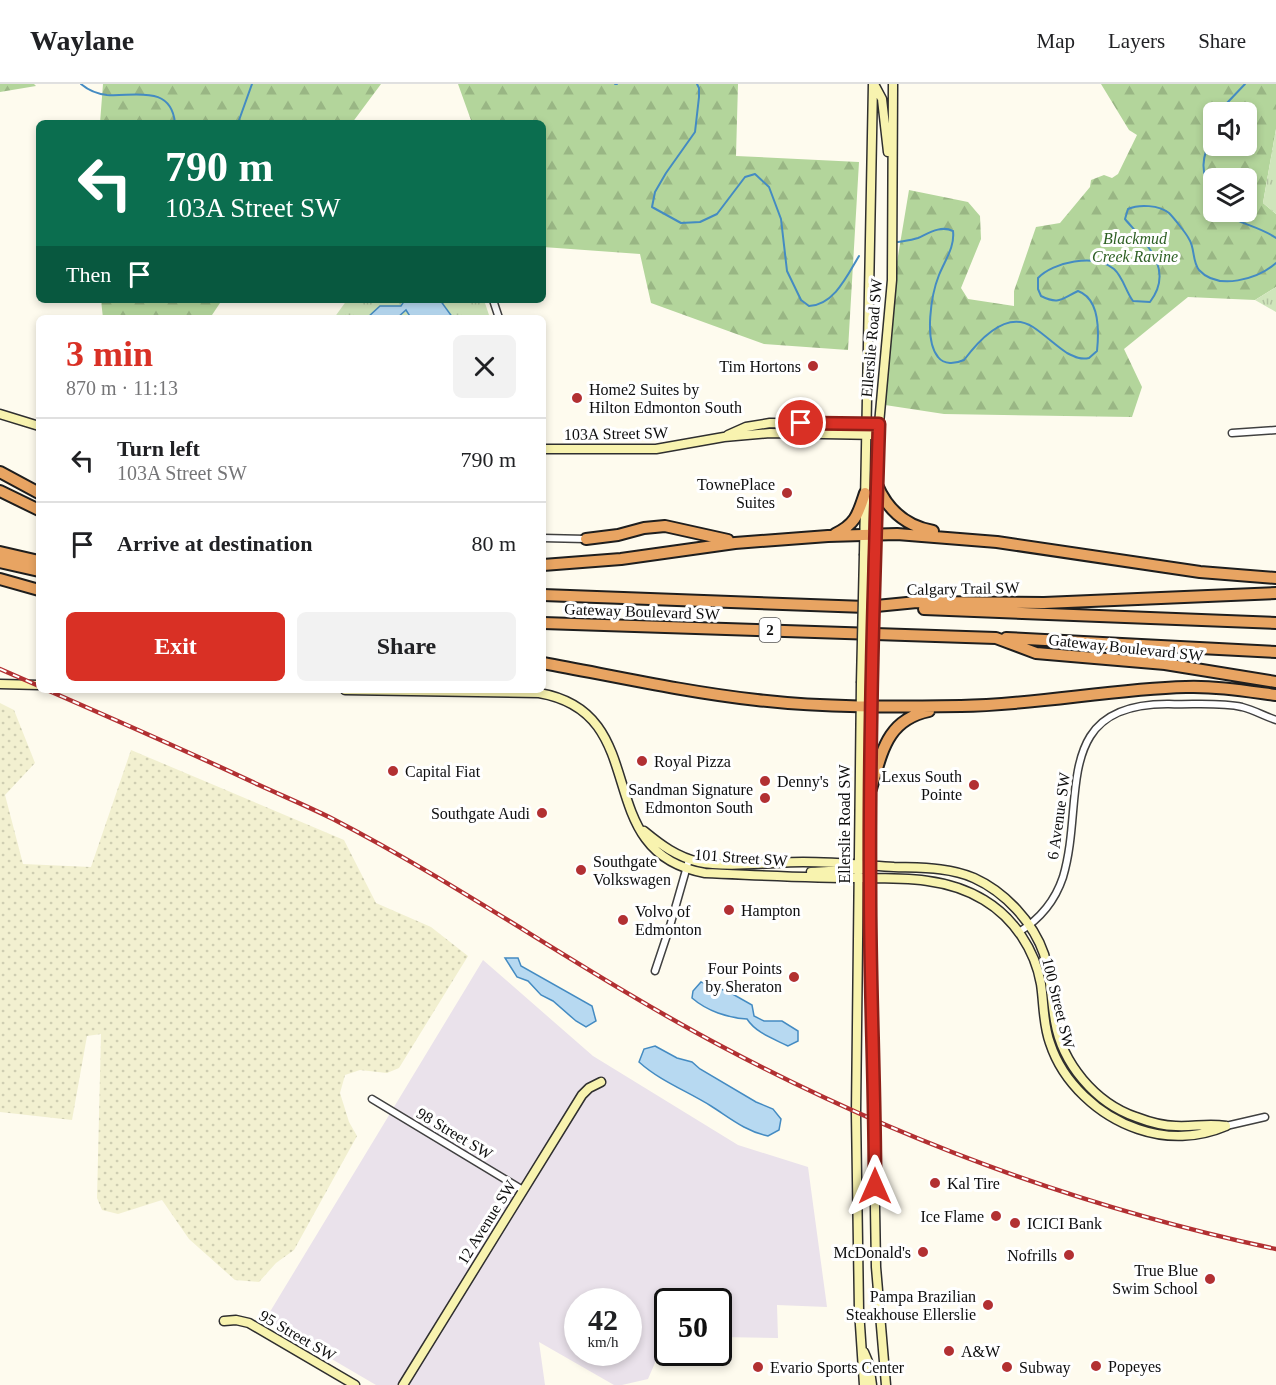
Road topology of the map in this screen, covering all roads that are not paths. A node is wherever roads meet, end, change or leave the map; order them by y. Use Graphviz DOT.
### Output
graph roads {
  1 [pos="873,84"];
  2 [pos="892,84"];
  3 [pos="891,173"];
  4 [pos="866,402"];
  5 [pos="0,414"];
  6 [pos="845,423"];
  7 [pos="865,424"];
  8 [pos="879,424"];
  9 [pos="36,425"];
  10 [pos="1276,430"];
  11 [pos="865,434"];
  12 [pos="1232,434"];
  13 [pos="878,435"];
  14 [pos="724,436"];
  15 [pos="546,449"];
  16 [pos="0,472"];
  17 [pos="877,485"];
  18 [pos="0,490"];
  19 [pos="36,491"];
  20 [pos="865,493"];
  21 [pos="36,508"];
  22 [pos="828,536"];
  23 [pos="864,536"];
  24 [pos="876,536"];
  25 [pos="546,538"];
  26 [pos="586,539"];
  27 [pos="978,540"];
  28 [pos="746,542"];
  29 [pos="0,552"];
  30 [pos="36,560"];
  31 [pos="0,562"];
  32 [pos="546,565"];
  33 [pos="36,570"];
  34 [pos="1276,578"];
  35 [pos="0,579"];
  36 [pos="36,589"];
  37 [pos="1276,593"];
  38 [pos="546,595"];
  39 [pos="866,607"];
  40 [pos="546,622"];
  41 [pos="1276,623"];
  42 [pos="996,638"];
  43 [pos="1276,652"];
  44 [pos="546,664"];
  45 [pos="1276,682"];
  46 [pos="0,684"];
  47 [pos="36,685"];
  48 [pos="531,693"];
  49 [pos="1276,695"];
  50 [pos="866,706"];
  51 [pos="961,706"];
  52 [pos="1276,720"];
  53 [pos="871,789"];
  54 [pos="688,864"];
  55 [pos="870,865"];
  56 [pos="859,871"];
  57 [pos="870,878"];
  58 [pos="1029,926"];
  59 [pos="1019,932"];
  60 [pos="655,970"];
  61 [pos="601,1082"];
  62 [pos="372,1099"];
  63 [pos="1265,1117"];
  64 [pos="1226,1126"];
  65 [pos="523,1190"];
  66 [pos="224,1321"];
  67 [pos="861,1346"];
  68 [pos="355,1385"];
  69 [pos="403,1385"];
  70 [pos="864,1385"];
  71 [pos="872,1385"];
  72 [pos="886,1385"];
  1 -- 3 [label="street"];
  1 -- 4 [label="street, Ellerslie Road SW"];
  2 -- 3 [label="street, Ellerslie Road SW"];
  3 -- 8 [label="street, Ellerslie Road SW"];
  4 -- 6 [label="street"];
  4 -- 7 [label="street, Ellerslie Road SW"];
  5 -- 9 [label="street"];
  6 -- 7 [label="street, 103A Street SW"];
  6 -- 14 [label="street, 103A Street SW"];
  7 -- 8 [label="street, 103A Street SW"];
  7 -- 11 [label="street, Ellerslie Road SW"];
  8 -- 13 [label="street, Ellerslie Road SW"];
  10 -- 12 [label="street"];
  11 -- 13 [label="street, 103A Street SW"];
  11 -- 14 [label="street, 103A Street SW"];
  11 -- 20 [label="street, Ellerslie Road SW"];
  13 -- 17 [label="street, Ellerslie Road SW"];
  14 -- 15 [label="street, 103A Street SW"];
  16 -- 19 [label="highway"];
  17 -- 24 [label="street, Ellerslie Road SW"];
  17 -- 27 [label="highway"];
  18 -- 21 [label="highway"];
  20 -- 22 [label="highway"];
  20 -- 23 [label="street, Ellerslie Road SW"];
  22 -- 23 [label="highway"];
  22 -- 28 [label="highway"];
  23 -- 24 [label="highway"];
  23 -- 50 [label="street, Ellerslie Road SW, bridge"];
  24 -- 27 [label="highway"];
  24 -- 50 [label="street, Ellerslie Road SW, bridge"];
  25 -- 26 [label="street"];
  26 -- 28 [label="highway"];
  27 -- 34 [label="highway"];
  28 -- 32 [label="highway"];
  29 -- 30 [label="highway"];
  31 -- 33 [label="highway"];
  35 -- 36 [label="highway"];
  37 -- 39 [label="highway, Calgary Trail SW / 2"];
  38 -- 39 [label="highway, Calgary Trail SW / 2"];
  39 -- 41 [label="highway"];
  40 -- 42 [label="highway, Gateway Boulevard SW / 2"];
  42 -- 43 [label="highway"];
  42 -- 45 [label="highway, Gateway Boulevard SW / 2"];
  44 -- 50 [label="highway"];
  46 -- 47 [label="street"];
  48 -- 54 [label="street, 101 Street SW"];
  49 -- 51 [label="highway"];
  50 -- 51 [label="highway"];
  50 -- 53 [label="street, Ellerslie Road SW"];
  50 -- 56 [label="street, Ellerslie Road SW"];
  51 -- 53 [label="highway"];
  52 -- 58 [label="street, 6 Avenue SW"];
  53 -- 55 [label="street, Ellerslie Road SW"];
  54 -- 56 [label="street, 101 Street SW"];
  54 -- 56 [label="street, 101 Street SW"];
  54 -- 60 [label="street"];
  55 -- 56 [label="street, 100 Street SW"];
  55 -- 57 [label="street, Ellerslie Road SW"];
  55 -- 58 [label="street, 100 Street SW"];
  56 -- 57 [label="street, 100 Street SW"];
  56 -- 67 [label="street, Ellerslie Road SW"];
  57 -- 59 [label="street, 100 Street SW"];
  57 -- 72 [label="street, Ellerslie Road SW"];
  58 -- 59 [label="street, 6 Avenue SW"];
  58 -- 64 [label="street, 100 Street SW"];
  59 -- 64 [label="street, 100 Street SW"];
  61 -- 65 [label="street, 12 Avenue SW"];
  62 -- 65 [label="street, 98 Street SW"];
  63 -- 64 [label="street, 100 Street SW"];
  65 -- 69 [label="street, 12 Avenue SW"];
  66 -- 68 [label="street, 95 Street SW"];
  67 -- 70 [label="street, Ellerslie Road SW"];
  67 -- 71 [label="street"];
}
